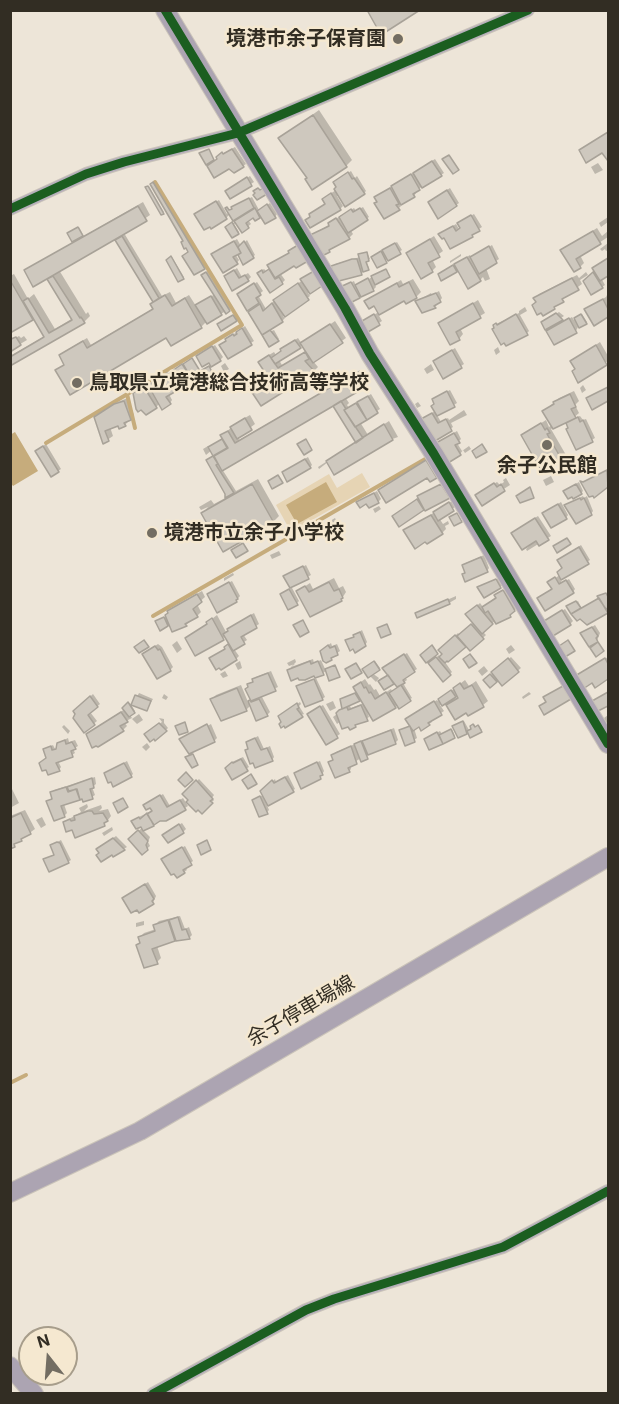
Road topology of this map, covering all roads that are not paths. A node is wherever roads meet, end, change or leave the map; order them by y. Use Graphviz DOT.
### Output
graph roads {
  1 [pos="165,10"];
  2 [pos="528,10"];
  3 [pos="238,133"];
  4 [pos="10,208"];
  5 [pos="609,744"];
  6 [pos="609,856"];
  7 [pos="609,1191"];
  8 [pos="10,1193"];
  9 [pos="10,1366"];
  10 [pos="34,1394"];
  11 [pos="153,1394"];
  1 -- 3 [label="street"];
  2 -- 3 [label="street"];
  3 -- 4 [label="street"];
  3 -- 5 [label="street"];
  6 -- 8 [label="street, 余子停車場線"];
  7 -- 11 [label="street"];
  9 -- 10 [label="street"];
}
